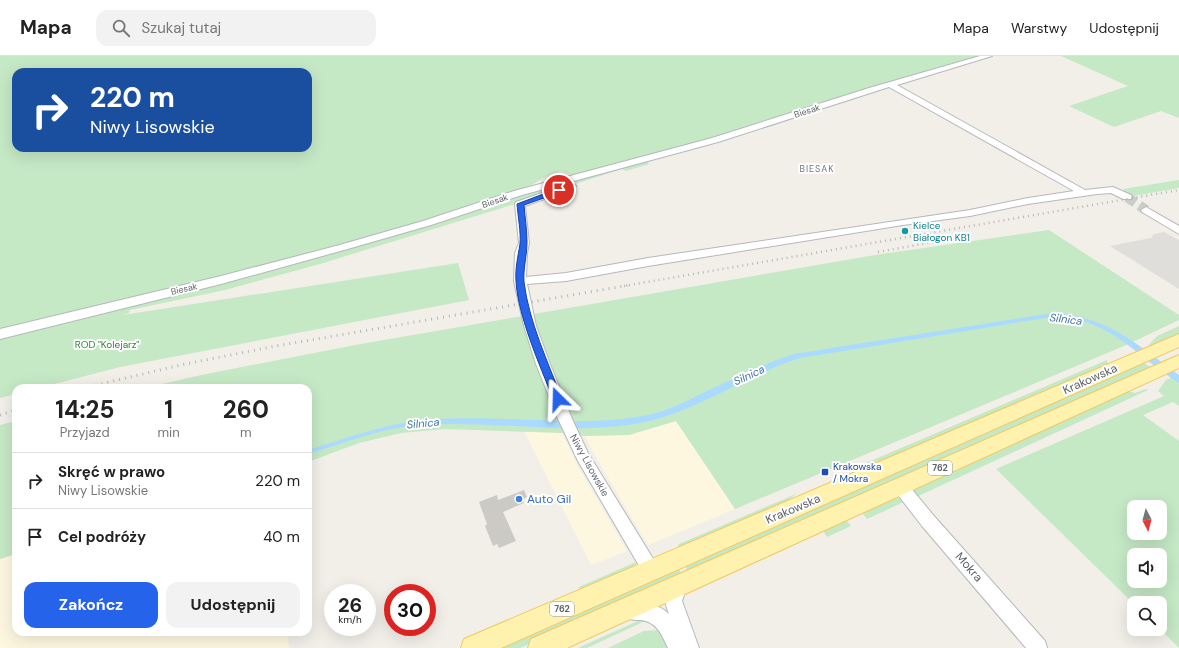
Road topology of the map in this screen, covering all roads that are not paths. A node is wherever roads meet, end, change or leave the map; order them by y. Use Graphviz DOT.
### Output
graph roads {
  1 [pos="988,56"];
  2 [pos="891,85"];
  3 [pos="572,178"];
  4 [pos="1084,193"];
  5 [pos="1127,197"];
  6 [pos="1146,210"];
  7 [pos="1179,231"];
  8 [pos="520,281"];
  9 [pos="0,334"];
  10 [pos="1179,340"];
  11 [pos="1169,365"];
  12 [pos="900,486"];
  13 [pos="651,570"];
  14 [pos="678,586"];
  15 [pos="621,612"];
  16 [pos="473,648"];
  17 [pos="540,648"];
  18 [pos="677,648"];
  19 [pos="690,648"];
  20 [pos="1038,648"];
  1 -- 2 [label="street, Biesak"];
  2 -- 3 [label="street, Biesak"];
  2 -- 4 [label="street"];
  3 -- 8 [label="street, Niwy Lisowskie"];
  3 -- 9 [label="street, Biesak"];
  4 -- 5 [label="street"];
  4 -- 8 [label="street"];
  6 -- 7 [label="street"];
  8 -- 13 [label="street, Niwy Lisowskie"];
  10 -- 13 [label="main road, Krakowska / 762"];
  11 -- 12 [label="main road, Krakowska / 762"];
  12 -- 14 [label="main road, Krakowska / 762"];
  12 -- 20 [label="street, Mokra"];
  13 -- 16 [label="main road, Krakowska / 762"];
  14 -- 15 [label="main road, Krakowska / 762"];
  14 -- 19 [label="street"];
  15 -- 17 [label="main road, Krakowska / 762"];
  15 -- 18 [label="street"];
}
